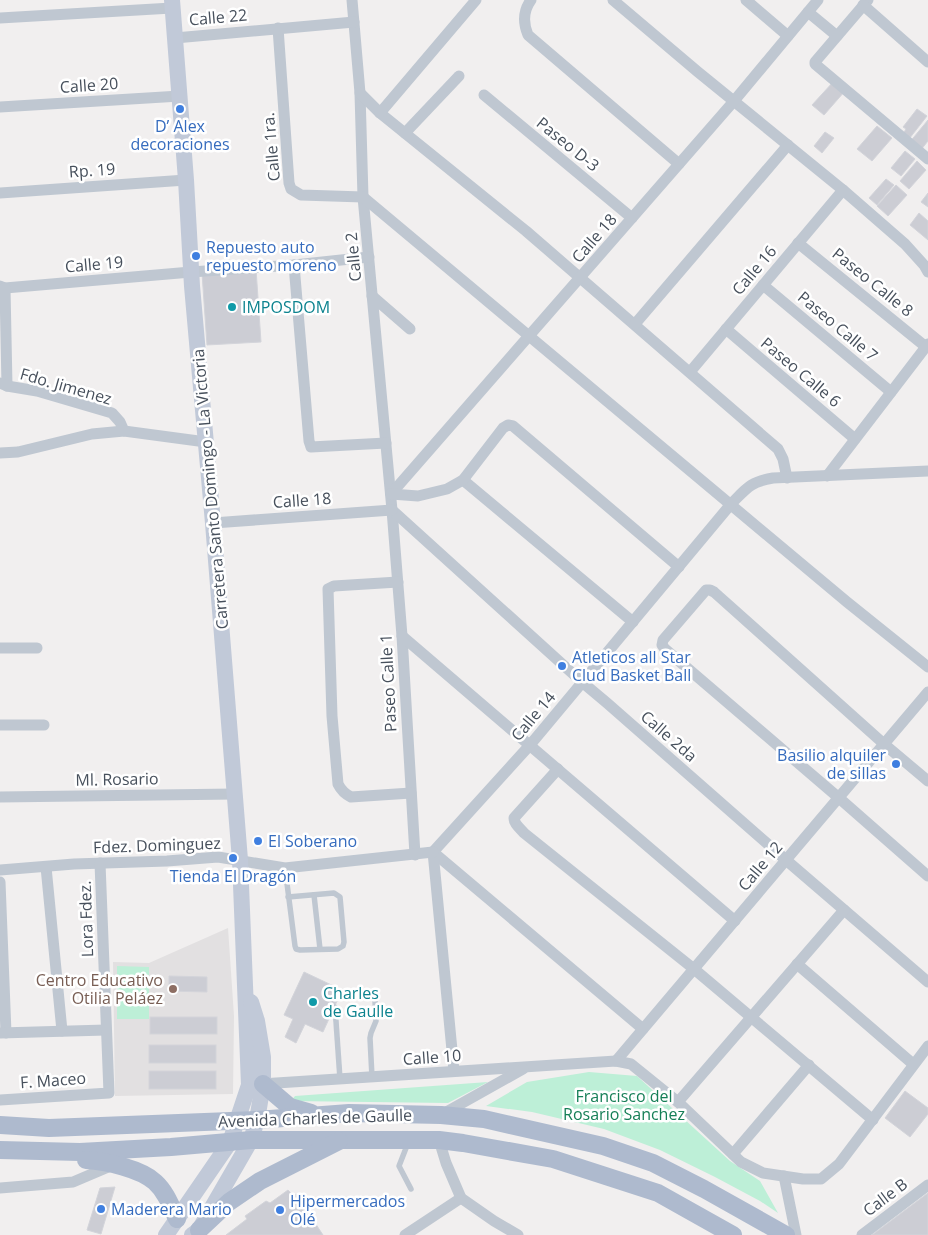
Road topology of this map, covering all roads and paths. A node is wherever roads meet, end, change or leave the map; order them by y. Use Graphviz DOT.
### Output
graph roads {
  1 [pos="352,0"];
  2 [pos="476,0"];
  3 [pos="531,0"];
  4 [pos="613,0"];
  5 [pos="746,0"];
  6 [pos="818,0"];
  7 [pos="866,2"];
  8 [pos="172,4"];
  9 [pos="808,12"];
  10 [pos="0,18"];
  11 [pos="354,22"];
  12 [pos="278,28"];
  13 [pos="788,36"];
  14 [pos="837,36"];
  15 [pos="176,38"];
  16 [pos="928,62"];
  17 [pos="459,76"];
  18 [pos="360,93"];
  19 [pos="484,95"];
  20 [pos="180,96"];
  21 [pos="734,101"];
  22 [pos="0,108"];
  23 [pos="380,113"];
  24 [pos="405,133"];
  25 [pos="788,145"];
  26 [pos="928,159"];
  27 [pos="679,164"];
  28 [pos="186,180"];
  29 [pos="843,190"];
  30 [pos="0,193"];
  31 [pos="363,196"];
  32 [pos="632,218"];
  33 [pos="798,243"];
  34 [pos="369,257"];
  35 [pos="294,265"];
  36 [pos="191,272"];
  37 [pos="928,272"];
  38 [pos="580,277"];
  39 [pos="763,285"];
  40 [pos="2,287"];
  41 [pos="372,296"];
  42 [pos="635,324"];
  43 [pos="410,329"];
  44 [pos="726,329"];
  45 [pos="530,336"];
  46 [pos="927,346"];
  47 [pos="690,372"];
  48 [pos="4,385"];
  49 [pos="892,392"];
  50 [pos="124,431"];
  51 [pos="855,439"];
  52 [pos="206,442"];
  53 [pos="386,443"];
  54 [pos="0,453"];
  55 [pos="928,471"];
  56 [pos="827,476"];
  57 [pos="787,478"];
  58 [pos="463,480"];
  59 [pos="391,494"];
  60 [pos="731,504"];
  61 [pos="392,510"];
  62 [pos="213,523"];
  63 [pos="679,567"];
  64 [pos="398,582"];
  65 [pos="633,622"];
  66 [pos="402,636"];
  67 [pos="0,647"];
  68 [pos="37,648"];
  69 [pos="928,667"];
  70 [pos="582,682"];
  71 [pos="928,692"];
  72 [pos="0,725"];
  73 [pos="44,725"];
  74 [pos="884,744"];
  75 [pos="530,745"];
  76 [pos="558,768"];
  77 [pos="928,781"];
  78 [pos="411,793"];
  79 [pos="235,794"];
  80 [pos="0,797"];
  81 [pos="839,798"];
  82 [pos="434,852"];
  83 [pos="415,855"];
  84 [pos="240,860"];
  85 [pos="786,860"];
  86 [pos="100,863"];
  87 [pos="46,867"];
  88 [pos="285,868"];
  89 [pos="0,870"];
  90 [pos="928,876"];
  91 [pos="0,882"];
  92 [pos="314,894"];
  93 [pos="288,897"];
  94 [pos="844,910"];
  95 [pos="735,921"];
  96 [pos="320,949"];
  97 [pos="797,964"];
  98 [pos="694,969"];
  99 [pos="928,982"];
  100 [pos="375,1001"];
  101 [pos="335,1007"];
  102 [pos="751,1017"];
  103 [pos="643,1029"];
  104 [pos="106,1030"];
  105 [pos="62,1031"];
  106 [pos="3,1033"];
  107 [pos="928,1046"];
  108 [pos="616,1061"];
  109 [pos="913,1064"];
  110 [pos="527,1066"];
  111 [pos="809,1066"];
  112 [pos="454,1072"];
  113 [pos="372,1077"];
  114 [pos="340,1079"];
  115 [pos="256,1084"];
  116 [pos="109,1092"];
  117 [pos="0,1100"];
  118 [pos="678,1102"];
  119 [pos="441,1114"];
  120 [pos="318,1116"];
  121 [pos="237,1120"];
  122 [pos="257,1120"];
  123 [pos="873,1120"];
  124 [pos="0,1125"];
  125 [pos="342,1139"];
  126 [pos="252,1140"];
  127 [pos="410,1140"];
  128 [pos="439,1140"];
  129 [pos="230,1142"];
  130 [pos="2,1150"];
  131 [pos="733,1154"];
  132 [pos="114,1164"];
  133 [pos="784,1176"];
  134 [pos="928,1185"];
  135 [pos="0,1188"];
  136 [pos="411,1189"];
  137 [pos="461,1198"];
  138 [pos="177,1219"];
  139 [pos="195,1232"];
  140 [pos="166,1235"];
  141 [pos="406,1235"];
  142 [pos="518,1235"];
  143 [pos="733,1235"];
  144 [pos="786,1235"];
  145 [pos="796,1235"];
  146 [pos="862,1235"];
  1 -- 11 [label="street, Calle 2"];
  2 -- 23 [label="street"];
  3 -- 27 [label="street"];
  4 -- 21 [label="street"];
  5 -- 13 [label="street"];
  6 -- 9 [label="street, Calle 18"];
  7 -- 14 [label="street"];
  7 -- 16 [label="street"];
  8 -- 10 [label="street, Calle 22"];
  8 -- 15 [label="main road, Carretera Santo Domingo - La Victoria"];
  9 -- 13 [label="street, Calle 18"];
  9 -- 14 [label="street"];
  11 -- 12 [label="street, Calle 22"];
  11 -- 18 [label="street, Calle 2"];
  12 -- 15 [label="street, Calle 22"];
  12 -- 31 [label="street, Calle 1ra."];
  13 -- 21 [label="street, Calle 18"];
  14 -- 26 [label="street"];
  15 -- 20 [label="main road, Carretera Santo Domingo - La Victoria"];
  17 -- 24 [label="street"];
  18 -- 23 [label="street"];
  18 -- 31 [label="street, Calle 2"];
  19 -- 32 [label="street, Paseo D-3"];
  20 -- 22 [label="street, Calle 20"];
  20 -- 28 [label="main road, Carretera Santo Domingo - La Victoria"];
  21 -- 25 [label="street"];
  21 -- 27 [label="street, Calle 18"];
  23 -- 24 [label="street"];
  24 -- 38 [label="street"];
  25 -- 29 [label="street"];
  25 -- 42 [label="street"];
  27 -- 32 [label="street, Calle 18"];
  28 -- 30 [label="street, Rp. 19"];
  28 -- 36 [label="main road, Carretera Santo Domingo - La Victoria"];
  29 -- 33 [label="street, Calle 16"];
  29 -- 37 [label="street"];
  31 -- 34 [label="street, Calle 2"];
  31 -- 45 [label="street"];
  32 -- 38 [label="street, Calle 18"];
  33 -- 39 [label="street, Calle 16"];
  33 -- 46 [label="street, Paseo Calle 8"];
  34 -- 35 [label="street, Calle 19"];
  34 -- 41 [label="street, Calle 2"];
  35 -- 36 [label="street, Calle 19"];
  35 -- 53 [label="street"];
  36 -- 40 [label="street, Calle 19"];
  36 -- 52 [label="main road, Carretera Santo Domingo - La Victoria"];
  38 -- 42 [label="street"];
  38 -- 45 [label="street, Calle 18"];
  39 -- 44 [label="street, Calle 16"];
  39 -- 49 [label="street, Paseo Calle 7"];
  40 -- 48 [label="street"];
  41 -- 43 [label="street"];
  41 -- 53 [label="street, Calle 2"];
  42 -- 47 [label="street"];
  44 -- 47 [label="street, Calle 16"];
  44 -- 51 [label="street, Paseo Calle 6"];
  45 -- 59 [label="street, Calle 18"];
  45 -- 60 [label="street"];
  46 -- 49 [label="street"];
  47 -- 57 [label="street"];
  48 -- 50 [label="street, Fdo. Jimenez"];
  49 -- 51 [label="street"];
  50 -- 52 [label="street"];
  50 -- 54 [label="street"];
  51 -- 56 [label="street"];
  52 -- 62 [label="main road, Carretera Santo Domingo - La Victoria"];
  53 -- 59 [label="street, Calle 2"];
  55 -- 56 [label="street"];
  56 -- 57 [label="street"];
  57 -- 60 [label="street, Calle 14"];
  58 -- 59 [label="street"];
  58 -- 63 [label="street"];
  58 -- 65 [label="street"];
  59 -- 61 [label="street, Calle 2"];
  60 -- 63 [label="street, Calle 14"];
  60 -- 69 [label="street"];
  61 -- 62 [label="street, Calle 18"];
  61 -- 64 [label="street, Paseo Calle 1"];
  61 -- 70 [label="street, Calle 2da"];
  62 -- 79 [label="main road, Carretera Santo Domingo - La Victoria"];
  63 -- 65 [label="street, Calle 14"];
  64 -- 66 [label="street, Paseo Calle 1"];
  64 -- 78 [label="street"];
  65 -- 70 [label="street, Calle 14"];
  66 -- 75 [label="street"];
  66 -- 78 [label="street, Paseo Calle 1"];
  67 -- 68 [label="street"];
  70 -- 75 [label="street, Calle 14"];
  70 -- 85 [label="street, Calle 2da"];
  71 -- 74 [label="street, Calle 12"];
  72 -- 73 [label="street"];
  74 -- 77 [label="street"];
  74 -- 81 [label="street, Calle 12"];
  74 -- 81 [label="street"];
  75 -- 76 [label="street"];
  75 -- 82 [label="street, Calle 14"];
  76 -- 95 [label="street"];
  76 -- 98 [label="street"];
  78 -- 83 [label="street, Paseo Calle 1"];
  79 -- 80 [label="street, Ml. Rosario"];
  79 -- 84 [label="main road, Carretera Santo Domingo - La Victoria"];
  81 -- 85 [label="street, Calle 12"];
  81 -- 90 [label="street"];
  82 -- 83 [label="street, Fdez. Dominguez"];
  82 -- 103 [label="street"];
  82 -- 112 [label="street"];
  83 -- 88 [label="street, Fdez. Dominguez"];
  84 -- 86 [label="street, Fdez. Dominguez"];
  84 -- 88 [label="street, Fdez. Dominguez"];
  84 -- 115 [label="main road, Carretera Santo Domingo - La Victoria"];
  85 -- 94 [label="street, Calle 2da"];
  85 -- 95 [label="street, Calle 12"];
  86 -- 87 [label="street, Fdez. Dominguez"];
  86 -- 104 [label="street, Lora Fdez."];
  87 -- 89 [label="street, Fdez. Dominguez"];
  87 -- 105 [label="street"];
  88 -- 93 [label="lane"];
  91 -- 106 [label="street"];
  92 -- 93 [label="lane"];
  92 -- 96 [label="lane"];
  92 -- 96 [label="lane"];
  93 -- 96 [label="lane"];
  94 -- 97 [label="street"];
  94 -- 99 [label="street, Calle 2da"];
  95 -- 98 [label="street, Calle 12"];
  97 -- 102 [label="street"];
  97 -- 109 [label="street"];
  98 -- 102 [label="street"];
  98 -- 103 [label="street, Calle 12"];
  100 -- 113 [label="lane"];
  101 -- 114 [label="lane"];
  102 -- 111 [label="street"];
  102 -- 118 [label="street"];
  103 -- 108 [label="street, Calle 12"];
  104 -- 105 [label="street"];
  104 -- 116 [label="street, Lora Fdez."];
  105 -- 106 [label="street"];
  107 -- 109 [label="street"];
  108 -- 110 [label="street, Calle 10"];
  108 -- 118 [label="street"];
  109 -- 123 [label="street"];
  110 -- 112 [label="street, Calle 10"];
  110 -- 119 [label="street"];
  111 -- 123 [label="street"];
  111 -- 131 [label="street"];
  112 -- 113 [label="street, Calle 10"];
  113 -- 114 [label="street, Calle 10"];
  114 -- 115 [label="street, Calle 10"];
  115 -- 120 [label="main road"];
  115 -- 121 [label="main road, Carretera Santo Domingo - La Victoria"];
  115 -- 122 [label="main road, Carretera Santo Domingo - La Victoria"];
  116 -- 117 [label="street, F. Maceo"];
  118 -- 131 [label="street"];
  119 -- 120 [label="main road, Avenida Charles de Gaulle"];
  119 -- 144 [label="main road, Avenida Charles de Gaulle"];
  120 -- 122 [label="main road, Avenida Charles de Gaulle"];
  121 -- 122 [label="main road, Avenida Charles de Gaulle"];
  121 -- 124 [label="main road, Avenida Charles de Gaulle"];
  121 -- 129 [label="main road, Carretera Santo Domingo - La Victoria"];
  122 -- 126 [label="main road, Carretera Santo Domingo - La Victoria"];
  123 -- 133 [label="street"];
  125 -- 126 [label="main road, Avenida Charles de Gaulle"];
  125 -- 127 [label="main road, Avenida Charles de Gaulle"];
  125 -- 139 [label="main road"];
  126 -- 129 [label="main road, Avenida Charles de Gaulle"];
  126 -- 139 [label="main road, Carretera Santo Domingo - La Victoria"];
  127 -- 128 [label="main road, Avenida Charles de Gaulle"];
  127 -- 136 [label="lane"];
  128 -- 137 [label="street"];
  128 -- 143 [label="main road, Avenida Charles de Gaulle"];
  129 -- 130 [label="main road, Avenida Charles de Gaulle"];
  129 -- 138 [label="main road, Carretera Santo Domingo - La Victoria"];
  130 -- 132 [label="main road"];
  131 -- 133 [label="street"];
  132 -- 135 [label="street"];
  132 -- 138 [label="main road"];
  133 -- 145 [label="street"];
  134 -- 146 [label="street, Calle B"];
  137 -- 141 [label="street"];
  137 -- 142 [label="street"];
  138 -- 140 [label="main road, Carretera Santo Domingo - La Victoria"];
}
